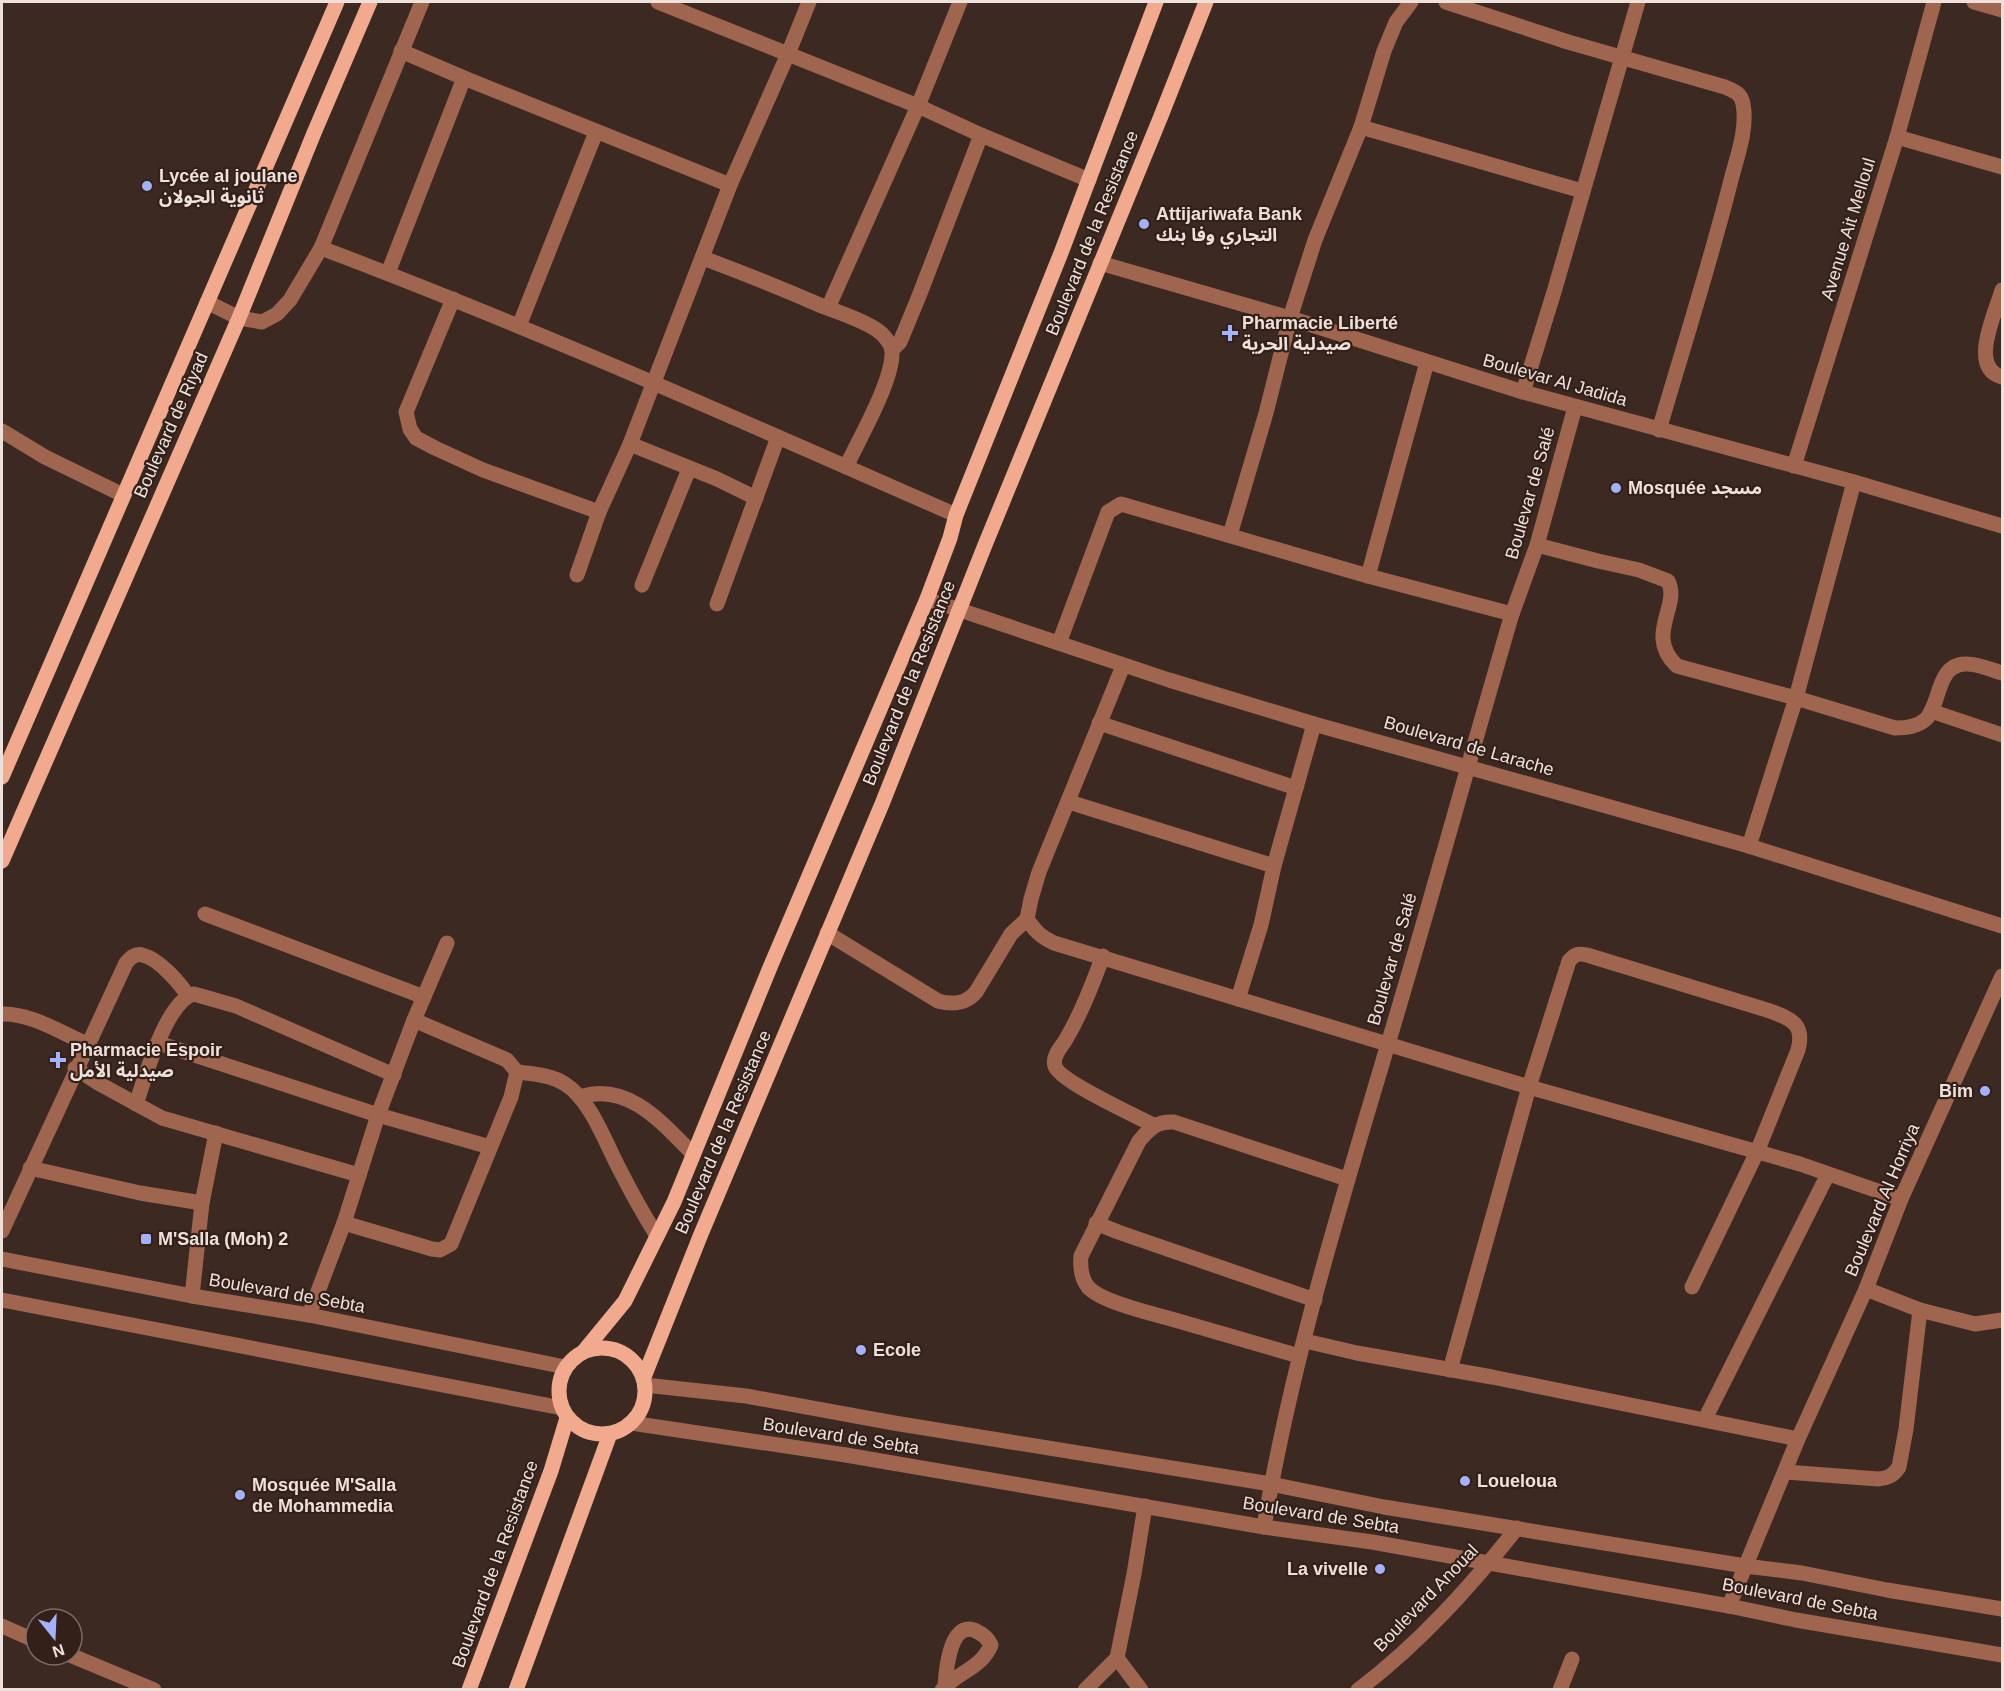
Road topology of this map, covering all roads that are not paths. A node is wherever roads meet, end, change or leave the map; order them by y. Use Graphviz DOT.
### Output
graph roads {
  1 [pos="337,2"];
  2 [pos="370,2"];
  3 [pos="422,2"];
  4 [pos="658,2"];
  5 [pos="809,2"];
  6 [pos="960,2"];
  7 [pos="1156,2"];
  8 [pos="1206,2"];
  9 [pos="1411,2"];
  10 [pos="1446,2"];
  11 [pos="1638,2"];
  12 [pos="1934,2"];
  13 [pos="1974,2"];
  14 [pos="2002,10"];
  15 [pos="401,51"];
  16 [pos="788,54"];
  17 [pos="1622,58"];
  18 [pos="464,78"];
  19 [pos="918,106"];
  20 [pos="1361,127"];
  21 [pos="596,132"];
  22 [pos="981,135"];
  23 [pos="1897,137"];
  24 [pos="2002,167"];
  25 [pos="1089,180"];
  26 [pos="730,185"];
  27 [pos="1582,190"];
  28 [pos="321,248"];
  29 [pos="703,258"];
  30 [pos="1100,263"];
  31 [pos="388,273"];
  32 [pos="2002,290"];
  33 [pos="453,299"];
  34 [pos="207,302"];
  35 [pos="828,308"];
  36 [pos="239,318"];
  37 [pos="1290,318"];
  38 [pos="519,326"];
  39 [pos="892,350"];
  40 [pos="1426,362"];
  41 [pos="2002,377"];
  42 [pos="654,383"];
  43 [pos="1523,392"];
  44 [pos="1575,407"];
  45 [pos="1659,430"];
  46 [pos="2,431"];
  47 [pos="778,437"];
  48 [pos="630,444"];
  49 [pos="1794,466"];
  50 [pos="846,467"];
  51 [pos="689,469"];
  52 [pos="1854,482"];
  53 [pos="123,495"];
  54 [pos="756,498"];
  55 [pos="599,512"];
  56 [pos="956,515"];
  57 [pos="2002,526"];
  58 [pos="1230,535"];
  59 [pos="1538,545"];
  60 [pos="577,575"];
  61 [pos="1368,576"];
  62 [pos="642,585"];
  63 [pos="927,598"];
  64 [pos="717,604"];
  65 [pos="959,609"];
  66 [pos="1512,614"];
  67 [pos="1059,644"];
  68 [pos="1123,666"];
  69 [pos="2002,673"];
  70 [pos="1796,698"];
  71 [pos="1931,711"];
  72 [pos="1099,723"];
  73 [pos="1314,724"];
  74 [pos="2002,735"];
  75 [pos="1468,765"];
  76 [pos="2,777"];
  77 [pos="1296,788"];
  78 [pos="1069,802"];
  79 [pos="1749,846"];
  80 [pos="2,861"];
  81 [pos="1274,866"];
  82 [pos="205,915"];
  83 [pos="1027,919"];
  84 [pos="2002,926"];
  85 [pos="827,933"];
  86 [pos="447,943"];
  87 [pos="1103,956"];
  88 [pos="2002,976"];
  89 [pos="188,996"];
  90 [pos="424,996"];
  91 [pos="1238,999"];
  92 [pos="2,1014"];
  93 [pos="414,1020"];
  94 [pos="158,1043"];
  95 [pos="1389,1043"];
  96 [pos="87,1044"];
  97 [pos="75,1068"];
  98 [pos="517,1072"];
  99 [pos="394,1075"];
  100 [pos="1529,1087"];
  101 [pos="580,1097"];
  102 [pos="136,1104"];
  103 [pos="378,1115"];
  104 [pos="1153,1125"];
  105 [pos="216,1134"];
  106 [pos="490,1147"];
  107 [pos="1757,1152"];
  108 [pos="693,1154"];
  109 [pos="30,1168"];
  110 [pos="1828,1174"];
  111 [pos="359,1175"];
  112 [pos="1347,1179"];
  113 [pos="1901,1199"];
  114 [pos="202,1203"];
  115 [pos="344,1223"];
  116 [pos="1096,1223"];
  117 [pos="2,1231"];
  118 [pos="657,1236"];
  119 [pos="2,1258"];
  120 [pos="1692,1287"];
  121 [pos="1866,1289"];
  122 [pos="192,1296"];
  123 [pos="2,1300"];
  124 [pos="1315,1300"];
  125 [pos="1920,1310"];
  126 [pos="309,1315"];
  127 [pos="2002,1320"];
  128 [pos="1305,1341"];
  129 [pos="584,1351"];
  130 [pos="1299,1356"];
  131 [pos="565,1367"];
  132 [pos="1450,1370"];
  133 [pos="644,1381"];
  134 [pos="564,1413"];
  135 [pos="1705,1419"];
  136 [pos="631,1423"];
  137 [pos="610,1434"];
  138 [pos="1798,1439"];
  139 [pos="1786,1472"];
  140 [pos="1271,1484"];
  141 [pos="1145,1506"];
  142 [pos="1264,1527"];
  143 [pos="1517,1528"];
  144 [pos="1489,1563"];
  145 [pos="1745,1566"];
  146 [pos="1729,1606"];
  147 [pos="2002,1606"];
  148 [pos="2,1626"];
  149 [pos="24,1636"];
  150 [pos="2002,1654"];
  151 [pos="1118,1658"];
  152 [pos="1572,1659"];
  153 [pos="84,1661"];
  154 [pos="154,1689"];
  155 [pos="469,1689"];
  156 [pos="516,1689"];
  157 [pos="1085,1689"];
  158 [pos="1141,1689"];
  159 [pos="1358,1689"];
  160 [pos="1560,1689"];
  1 -- 34 [label="main road, Boulevard de Riyad"];
  2 -- 36 [label="main road, Boulevard de Riyad"];
  3 -- 15 [label="street"];
  4 -- 16 [label="street"];
  5 -- 16 [label="street"];
  6 -- 19 [label="street"];
  7 -- 25 [label="main road, Boulevard de la Resistance"];
  8 -- 30 [label="main road, Boulevard de la Resistance"];
  9 -- 20 [label="street"];
  10 -- 17 [label="street"];
  11 -- 17 [label="street"];
  12 -- 23 [label="street, Avenue Ait Melloul"];
  13 -- 14 [label="street"];
  15 -- 18 [label="street"];
  15 -- 28 [label="street"];
  16 -- 19 [label="street"];
  16 -- 26 [label="street"];
  17 -- 27 [label="street"];
  17 -- 45 [label="street"];
  18 -- 21 [label="street"];
  18 -- 31 [label="street"];
  19 -- 22 [label="street"];
  19 -- 35 [label="street"];
  20 -- 27 [label="street"];
  20 -- 37 [label="street"];
  21 -- 26 [label="street"];
  21 -- 38 [label="street"];
  22 -- 25 [label="street"];
  22 -- 39 [label="street"];
  23 -- 24 [label="street"];
  23 -- 49 [label="street, Avenue Ait Melloul"];
  25 -- 56 [label="main road, Boulevard de la Resistance"];
  26 -- 29 [label="street"];
  27 -- 43 [label="street"];
  28 -- 31 [label="street"];
  28 -- 36 [label="street"];
  29 -- 35 [label="street"];
  29 -- 42 [label="street"];
  30 -- 37 [label="street, Boulevar Al Jadida"];
  30 -- 65 [label="main road, Boulevard de la Resistance"];
  31 -- 33 [label="street"];
  32 -- 41 [label="street"];
  33 -- 38 [label="street"];
  33 -- 55 [label="street"];
  34 -- 36 [label="street"];
  34 -- 53 [label="main road, Boulevard de Riyad"];
  35 -- 39 [label="street"];
  36 -- 80 [label="main road, Boulevard de Riyad"];
  37 -- 40 [label="street, Boulevar Al Jadida"];
  37 -- 58 [label="street"];
  38 -- 42 [label="street"];
  39 -- 50 [label="street"];
  40 -- 43 [label="street, Boulevar Al Jadida"];
  40 -- 61 [label="street"];
  42 -- 47 [label="street"];
  42 -- 48 [label="street"];
  43 -- 44 [label="street, Boulevar Al Jadida"];
  44 -- 45 [label="street, Boulevar Al Jadida"];
  44 -- 59 [label="street, Boulevar de Salé"];
  45 -- 49 [label="street, Boulevar Al Jadida"];
  46 -- 53 [label="street"];
  47 -- 50 [label="street"];
  47 -- 54 [label="street"];
  48 -- 51 [label="street"];
  48 -- 55 [label="street"];
  49 -- 52 [label="street, Boulevar Al Jadida"];
  50 -- 56 [label="street"];
  51 -- 54 [label="street"];
  51 -- 62 [label="street"];
  52 -- 57 [label="street, Boulevar Al Jadida"];
  52 -- 70 [label="street"];
  53 -- 76 [label="main road, Boulevard de Riyad"];
  54 -- 64 [label="street"];
  55 -- 60 [label="street"];
  56 -- 63 [label="main road, Boulevard de la Resistance"];
  58 -- 61 [label="street"];
  58 -- 67 [label="street"];
  59 -- 66 [label="street, Boulevar de Salé"];
  59 -- 70 [label="street"];
  61 -- 66 [label="street"];
  63 -- 65 [label="street, Boulevard de Larache"];
  63 -- 108 [label="main road, Boulevard de la Resistance"];
  65 -- 67 [label="street, Boulevard de Larache"];
  65 -- 85 [label="main road, Boulevard de la Resistance"];
  66 -- 75 [label="street, Boulevar de Salé"];
  67 -- 68 [label="street, Boulevard de Larache"];
  68 -- 72 [label="street"];
  68 -- 73 [label="street, Boulevard de Larache"];
  69 -- 71 [label="street"];
  70 -- 71 [label="street"];
  70 -- 79 [label="street"];
  71 -- 74 [label="street"];
  72 -- 77 [label="street"];
  72 -- 78 [label="street"];
  73 -- 75 [label="street, Boulevard de Larache"];
  73 -- 77 [label="street"];
  75 -- 79 [label="street, Boulevard de Larache"];
  75 -- 95 [label="street, Boulevar de Salé"];
  77 -- 81 [label="street"];
  78 -- 81 [label="street"];
  78 -- 83 [label="street"];
  79 -- 84 [label="street, Boulevard de Larache"];
  81 -- 91 [label="street"];
  82 -- 90 [label="street"];
  83 -- 85 [label="street"];
  83 -- 87 [label="street"];
  85 -- 133 [label="main road, Boulevard de la Resistance"];
  86 -- 90 [label="street"];
  87 -- 91 [label="street"];
  87 -- 104 [label="street"];
  88 -- 113 [label="street, Boulevard Al Horriya"];
  89 -- 94 [label="street"];
  89 -- 96 [label="street"];
  89 -- 99 [label="street"];
  90 -- 93 [label="street"];
  91 -- 95 [label="street"];
  92 -- 96 [label="street"];
  93 -- 98 [label="street"];
  93 -- 99 [label="street"];
  94 -- 102 [label="street"];
  94 -- 103 [label="street"];
  95 -- 100 [label="street"];
  95 -- 112 [label="street, Boulevar de Salé"];
  96 -- 97 [label="street"];
  97 -- 102 [label="street"];
  97 -- 109 [label="street"];
  98 -- 101 [label="street"];
  98 -- 106 [label="street"];
  99 -- 103 [label="street"];
  100 -- 107 [label="street"];
  100 -- 107 [label="street"];
  100 -- 132 [label="street"];
  101 -- 108 [label="street"];
  101 -- 118 [label="street"];
  102 -- 105 [label="street"];
  103 -- 106 [label="street"];
  103 -- 111 [label="street"];
  104 -- 112 [label="street"];
  104 -- 116 [label="street"];
  105 -- 111 [label="street"];
  105 -- 114 [label="street"];
  106 -- 115 [label="street"];
  107 -- 110 [label="street"];
  107 -- 120 [label="street"];
  108 -- 118 [label="main road, Boulevard de la Resistance"];
  109 -- 114 [label="street"];
  109 -- 117 [label="street"];
  110 -- 113 [label="street"];
  110 -- 135 [label="street"];
  111 -- 115 [label="street"];
  112 -- 124 [label="street, Boulevar de Salé"];
  113 -- 121 [label="street, Boulevard Al Horriya"];
  114 -- 122 [label="street"];
  115 -- 126 [label="street"];
  116 -- 124 [label="street"];
  116 -- 130 [label="street"];
  118 -- 129 [label="main road, Boulevard de la Resistance"];
  119 -- 122 [label="street, Boulevard de Sebta"];
  121 -- 125 [label="street"];
  121 -- 138 [label="street, Boulevard Al Horriya"];
  122 -- 126 [label="street, Boulevard de Sebta"];
  123 -- 134 [label="street"];
  124 -- 128 [label="street, Boulevar de Salé"];
  125 -- 127 [label="street"];
  125 -- 139 [label="street"];
  126 -- 131 [label="street, Boulevard de Sebta"];
  128 -- 130 [label="street, Boulevar de Salé"];
  128 -- 132 [label="street"];
  129 -- 131 [label="main road"];
  129 -- 133 [label="main road"];
  130 -- 140 [label="street, Boulevar de Salé"];
  131 -- 134 [label="main road"];
  132 -- 135 [label="street"];
  133 -- 136 [label="main road"];
  133 -- 140 [label="street, Boulevard de Sebta"];
  134 -- 137 [label="main road"];
  134 -- 155 [label="main road, Boulevard de la Resistance"];
  135 -- 138 [label="street"];
  136 -- 137 [label="main road"];
  136 -- 141 [label="street, Boulevard de Sebta"];
  137 -- 156 [label="main road"];
  138 -- 139 [label="street, Boulevard Al Horriya"];
  139 -- 145 [label="street, Boulevard Al Horriya"];
  140 -- 142 [label="street, Boulevar de Salé"];
  140 -- 143 [label="street, Boulevard de Sebta"];
  141 -- 142 [label="street, Boulevard de Sebta"];
  141 -- 151 [label="street"];
  142 -- 144 [label="street, Boulevard de Sebta"];
  143 -- 144 [label="street, Boulevard Anoual"];
  143 -- 145 [label="street, Boulevard de Sebta"];
  144 -- 146 [label="street, Boulevard de Sebta"];
  144 -- 159 [label="street, Boulevard Anoual"];
  145 -- 146 [label="street, Boulevard Al Horriya"];
  145 -- 147 [label="street, Boulevard de Sebta"];
  146 -- 150 [label="street, Boulevard de Sebta"];
  148 -- 149 [label="street"];
  151 -- 157 [label="street"];
  151 -- 158 [label="street"];
  152 -- 160 [label="street"];
  153 -- 154 [label="street"];
}
